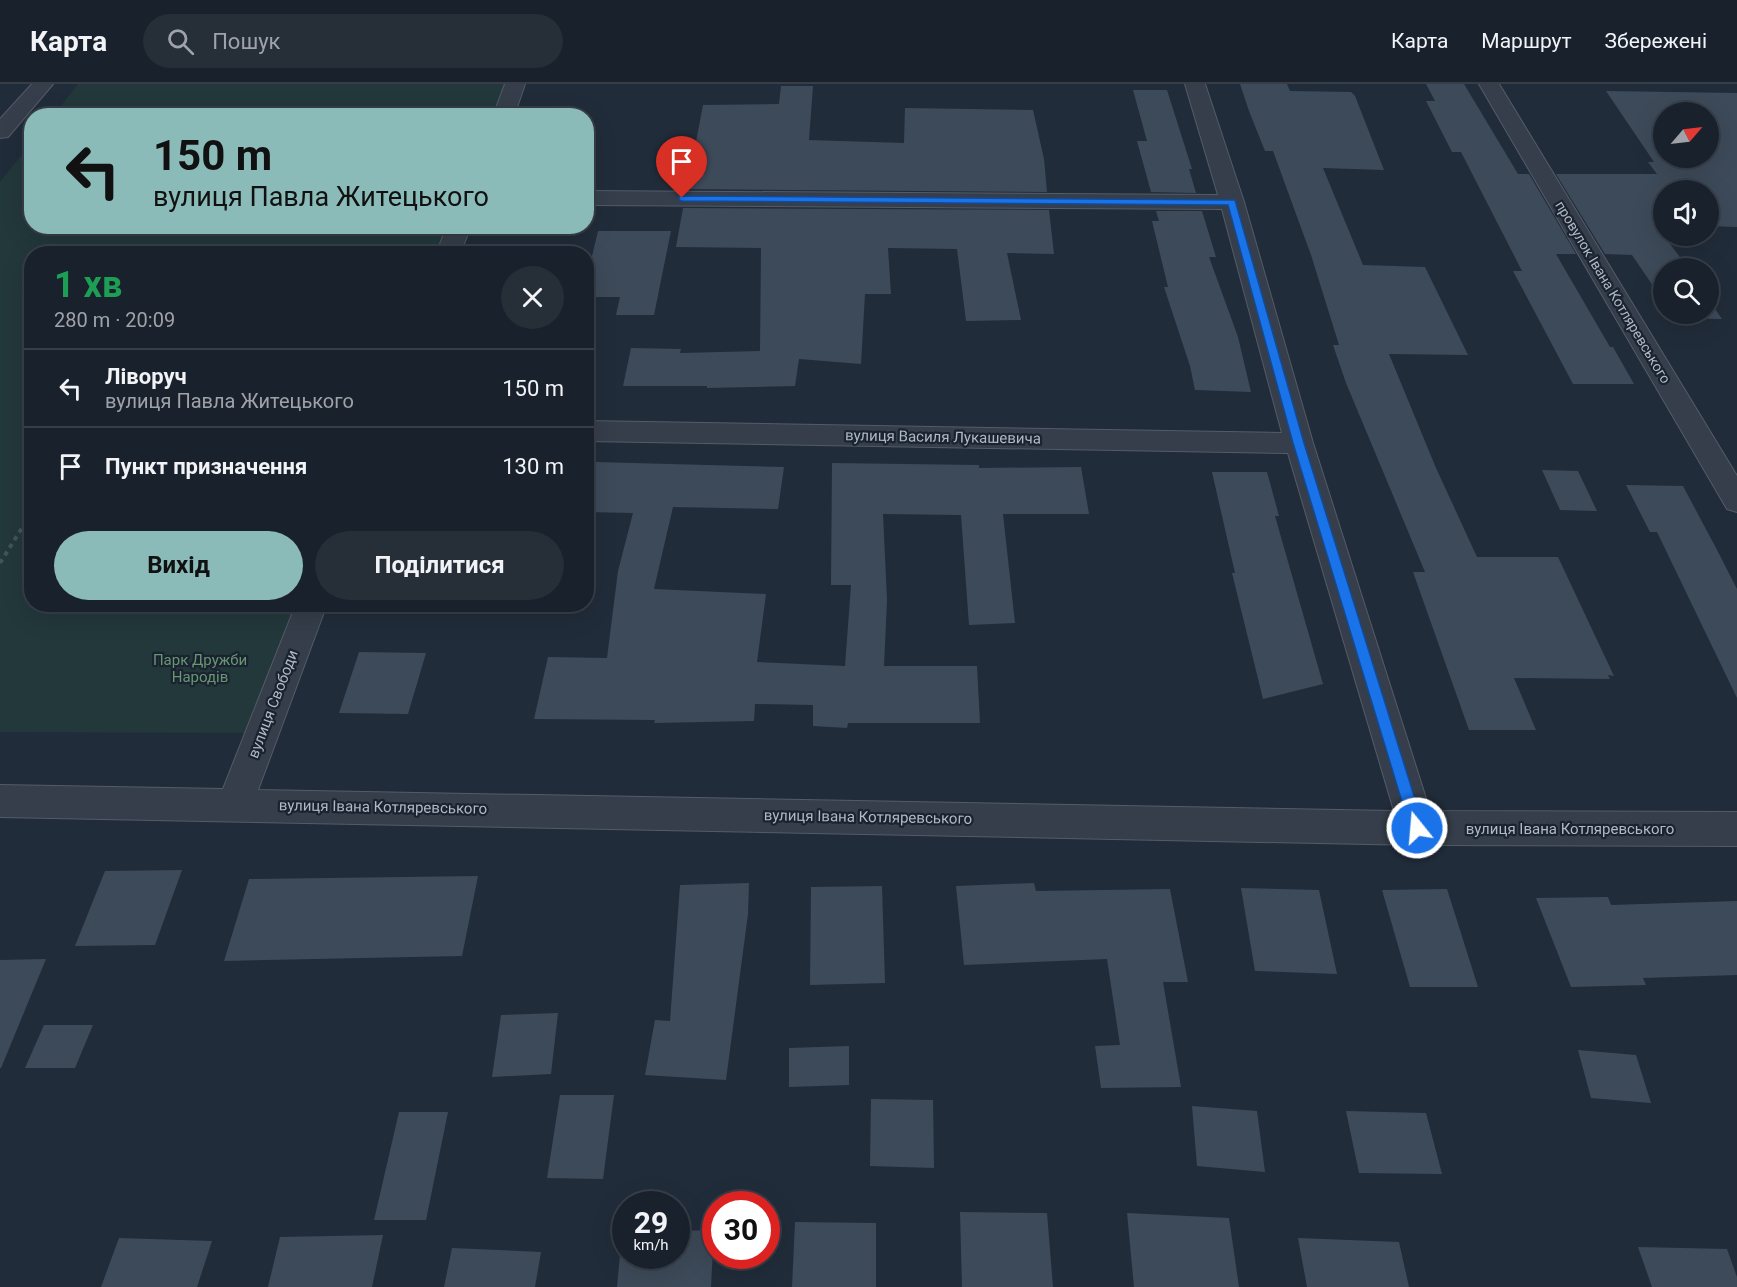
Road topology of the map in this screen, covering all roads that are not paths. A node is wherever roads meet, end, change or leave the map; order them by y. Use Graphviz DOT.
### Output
graph roads {
  1 [pos="43,84"];
  2 [pos="515,84"];
  3 [pos="1196,84"];
  4 [pos="1489,84"];
  5 [pos="506,108"];
  6 [pos="0,132"];
  7 [pos="594,198"];
  8 [pos="1232,202"];
  9 [pos="594,431"];
  10 [pos="1299,443"];
  11 [pos="1737,501"];
  12 [pos="309,612"];
  13 [pos="0,801"];
  14 [pos="235,804"];
  15 [pos="1417,828"];
  16 [pos="1737,829"];
  1 -- 6 [label="street"];
  2 -- 5 [label="street"];
  3 -- 8 [label="street"];
  4 -- 11 [label="street, провулок Івана Котляревського"];
  7 -- 8 [label="street"];
  8 -- 10 [label="street"];
  9 -- 10 [label="street, вулиця Василя Лукашевича"];
  10 -- 15 [label="street"];
  12 -- 14 [label="street, вулиця Свободи"];
  13 -- 14 [label="street, вулиця Івана Котляревського"];
  14 -- 15 [label="street, вулиця Івана Котляревського"];
  15 -- 16 [label="street, вулиця Івана Котляревського"];
}
